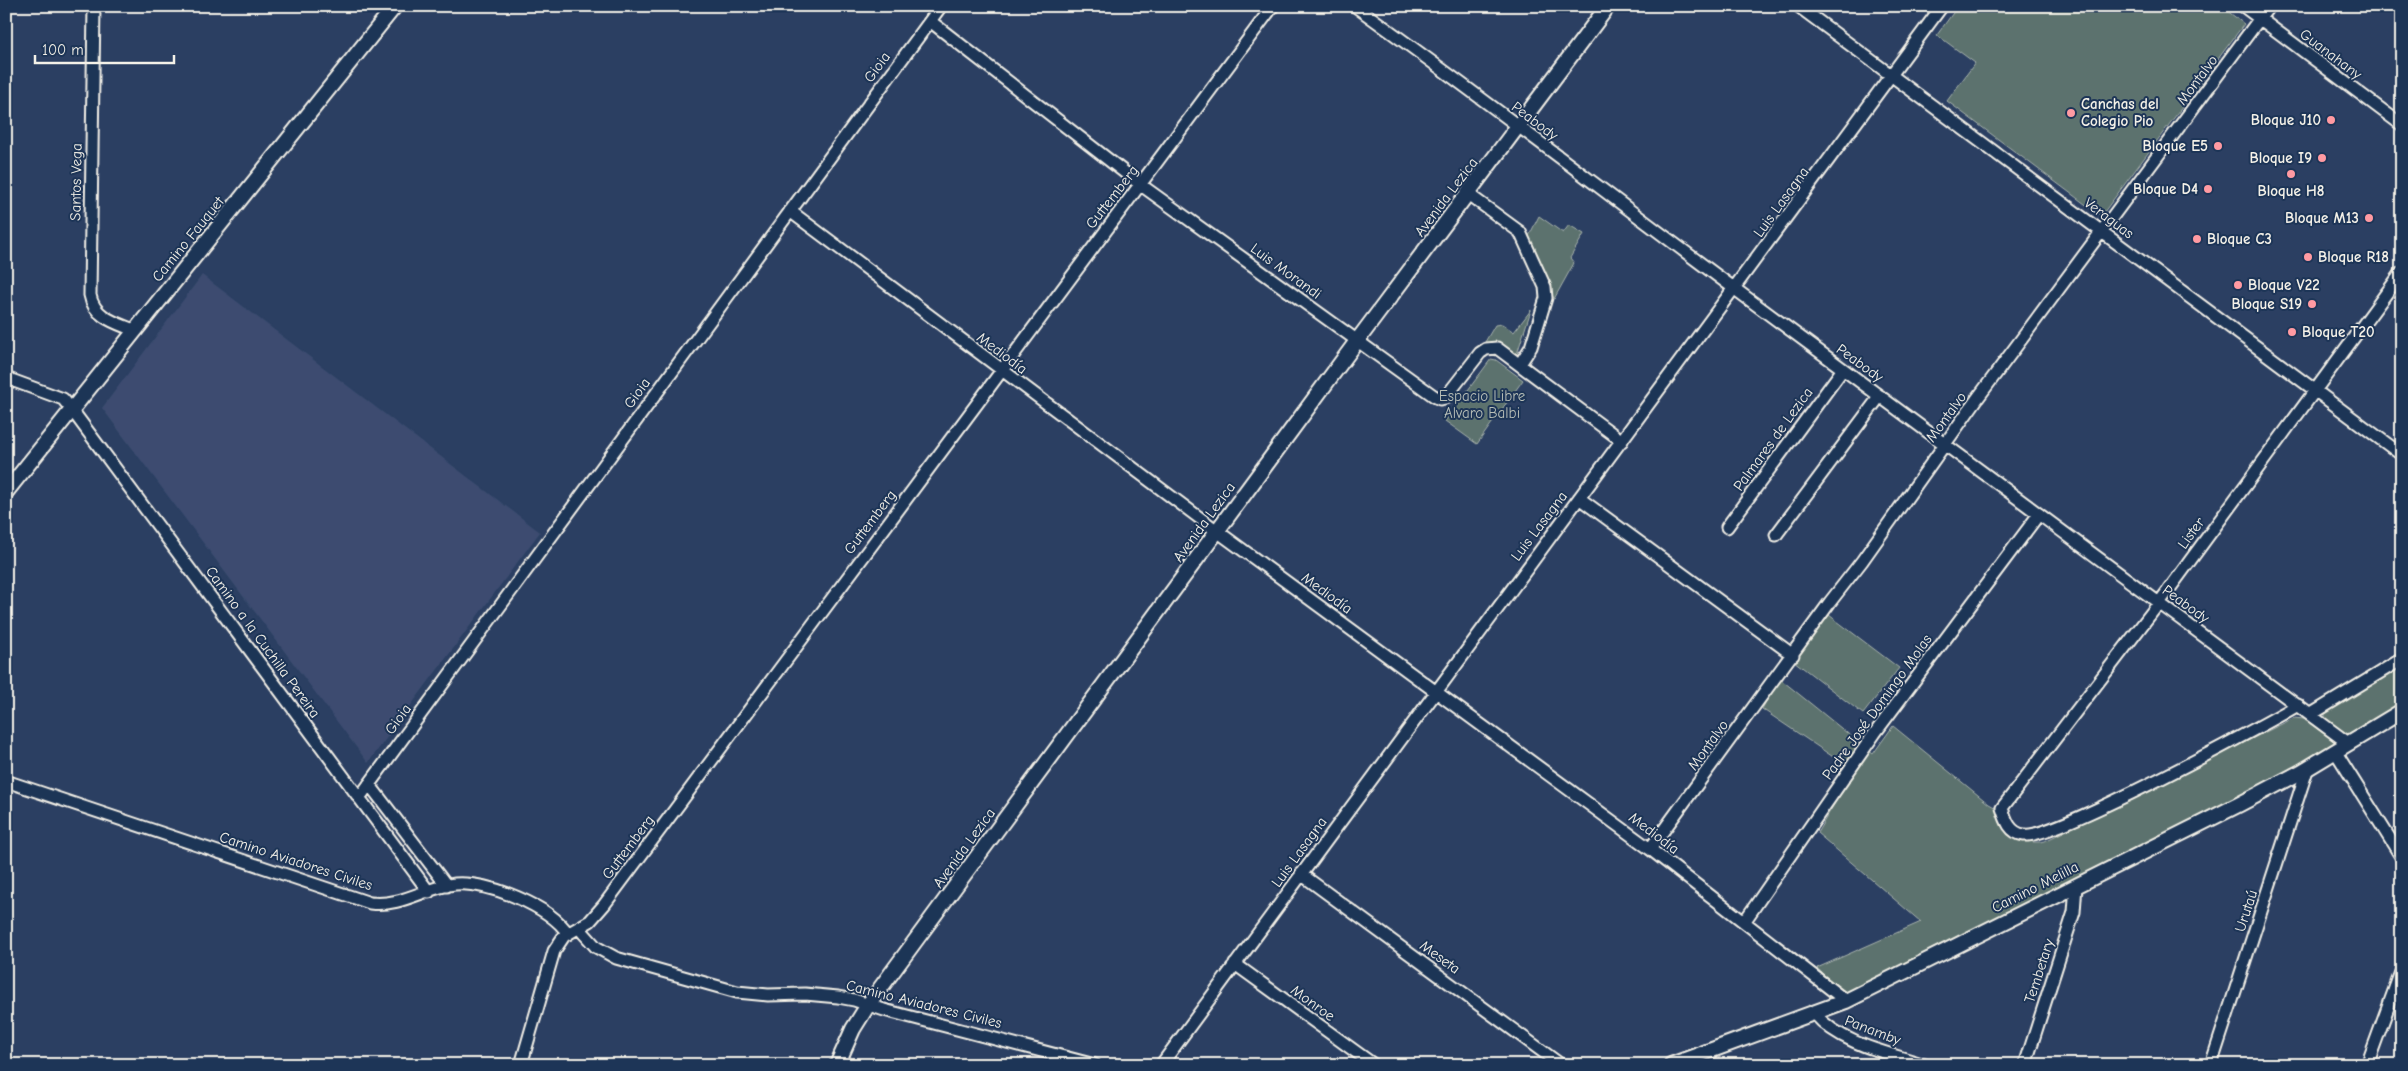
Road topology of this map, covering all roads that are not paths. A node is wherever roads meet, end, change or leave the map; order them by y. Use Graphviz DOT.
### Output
graph roads {
  1 [pos="94,6"];
  2 [pos="395,6"];
  3 [pos="941,6"];
  4 [pos="1273,6"];
  5 [pos="1355,6"];
  6 [pos="1608,6"];
  7 [pos="1798,6"];
  8 [pos="1942,6"];
  9 [pos="2243,6"];
  10 [pos="2269,6"];
  11 [pos="2260,19"];
  12 [pos="930,21"];
  13 [pos="1892,76"];
  14 [pos="2402,126"];
  15 [pos="1518,128"];
  16 [pos="1141,185"];
  17 [pos="1468,194"];
  18 [pos="790,211"];
  19 [pos="2101,231"];
  20 [pos="2402,272"];
  21 [pos="1735,289"];
  22 [pos="136,331"];
  23 [pos="1357,341"];
  24 [pos="1520,364"];
  25 [pos="1843,369"];
  26 [pos="1000,371"];
  27 [pos="6,378"];
  28 [pos="2314,389"];
  29 [pos="1880,396"];
  30 [pos="72,410"];
  31 [pos="1622,441"];
  32 [pos="1945,444"];
  33 [pos="2402,455"];
  34 [pos="6,492"];
  35 [pos="1579,498"];
  36 [pos="2040,514"];
  37 [pos="1727,527"];
  38 [pos="1217,531"];
  39 [pos="1776,535"];
  40 [pos="2159,603"];
  41 [pos="1792,655"];
  42 [pos="2402,659"];
  43 [pos="1435,692"];
  44 [pos="2298,705"];
  45 [pos="2402,711"];
  46 [pos="2310,715"];
  47 [pos="2348,743"];
  48 [pos="2335,750"];
  49 [pos="2308,767"];
  50 [pos="6,781"];
  51 [pos="369,784"];
  52 [pos="359,798"];
  53 [pos="1650,849"];
  54 [pos="2402,858"];
  55 [pos="1301,874"];
  56 [pos="2076,885"];
  57 [pos="447,886"];
  58 [pos="429,892"];
  59 [pos="1744,922"];
  60 [pos="579,928"];
  61 [pos="568,934"];
  62 [pos="1235,964"];
  63 [pos="2402,969"];
  64 [pos="1846,1001"];
  65 [pos="868,1005"];
  66 [pos="1815,1014"];
  67 [pos="521,1065"];
  68 [pos="838,1065"];
  69 [pos="1095,1065"];
  70 [pos="1161,1065"];
  71 [pos="1374,1065"];
  72 [pos="1560,1065"];
  73 [pos="1671,1065"];
  74 [pos="1925,1065"];
  75 [pos="2025,1065"];
  76 [pos="2211,1065"];
  77 [pos="2367,1065"];
  1 -- 22 [label="street, Santos Vega"];
  2 -- 22 [label="street, Camino Fauquet"];
  3 -- 12 [label="street, Gioia"];
  4 -- 16 [label="street, Guttemberg"];
  5 -- 15 [label="street, Peabody"];
  6 -- 15 [label="street, Avenida Lezica"];
  7 -- 13 [label="street, Veraguas"];
  8 -- 13 [label="street, Luis Lasagna"];
  9 -- 11 [label="street, Guanahany"];
  10 -- 11 [label="street, Montalvo"];
  11 -- 14 [label="street, Guanahany"];
  11 -- 19 [label="street, Montalvo"];
  12 -- 16 [label="street, Luis Morandi"];
  12 -- 18 [label="street, Gioia"];
  13 -- 19 [label="street, Veraguas"];
  13 -- 21 [label="street, Luis Lasagna"];
  15 -- 17 [label="street, Avenida Lezica"];
  15 -- 21 [label="street, Peabody"];
  16 -- 23 [label="street, Luis Morandi"];
  16 -- 26 [label="street, Guttemberg"];
  17 -- 23 [label="street, Avenida Lezica"];
  17 -- 24 [label="street"];
  18 -- 26 [label="street, Mediodía"];
  18 -- 51 [label="street, Gioia"];
  19 -- 28 [label="street, Veraguas"];
  19 -- 32 [label="street, Montalvo"];
  20 -- 28 [label="street, Lister"];
  21 -- 25 [label="street, Peabody"];
  21 -- 31 [label="street, Luis Lasagna"];
  22 -- 30 [label="street, Camino Fauquet"];
  23 -- 24 [label="street, Luis Morandi"];
  23 -- 38 [label="street, Avenida Lezica"];
  24 -- 31 [label="street, Luis Morandi"];
  25 -- 29 [label="street, Peabody"];
  25 -- 37 [label="street, Palmares de Lezica"];
  26 -- 38 [label="street, Mediodía"];
  26 -- 60 [label="street, Guttemberg"];
  27 -- 30 [label="street, Camino a la Cuchilla Pereira"];
  28 -- 33 [label="street, Veraguas"];
  28 -- 40 [label="street, Lister"];
  29 -- 32 [label="street, Peabody"];
  29 -- 39 [label="street"];
  30 -- 34 [label="street, Camino Fauquet"];
  30 -- 52 [label="street, Camino a la Cuchilla Pereira"];
  31 -- 35 [label="street, Luis Lasagna"];
  32 -- 36 [label="street, Peabody"];
  32 -- 41 [label="street, Montalvo"];
  35 -- 41 [label="street"];
  35 -- 43 [label="street, Luis Lasagna"];
  36 -- 40 [label="street, Peabody"];
  36 -- 59 [label="street, Padre José Domingo Molas"];
  38 -- 43 [label="street, Mediodía"];
  38 -- 65 [label="street, Avenida Lezica"];
  40 -- 44 [label="street, Peabody"];
  40 -- 44 [label="street, Lister"];
  41 -- 53 [label="street, Montalvo"];
  42 -- 46 [label="street"];
  43 -- 53 [label="street, Mediodía"];
  43 -- 55 [label="street, Luis Lasagna"];
  44 -- 46 [label="street, Peabody"];
  45 -- 47 [label="street, Camino Melilla"];
  46 -- 47 [label="street, Peabody"];
  47 -- 48 [label="street, Camino Melilla"];
  48 -- 49 [label="street, Camino Melilla"];
  48 -- 54 [label="street"];
  49 -- 56 [label="street, Camino Melilla"];
  49 -- 76 [label="street, Urutaú"];
  50 -- 58 [label="street, Camino Aviadores Civiles"];
  51 -- 52 [label="street, Gioia"];
  51 -- 57 [label="street"];
  52 -- 58 [label="street, Camino a la Cuchilla Pereira"];
  53 -- 59 [label="street, Mediodía"];
  55 -- 62 [label="street, Luis Lasagna"];
  55 -- 72 [label="street, Meseta"];
  56 -- 64 [label="street, Camino Melilla"];
  56 -- 75 [label="street, Tembetary"];
  57 -- 58 [label="street, Camino Aviadores Civiles"];
  57 -- 61 [label="street, Camino Aviadores Civiles"];
  59 -- 64 [label="street, Mediodía"];
  60 -- 61 [label="street, Guttemberg"];
  60 -- 65 [label="street, Camino Aviadores Civiles"];
  61 -- 67 [label="street, Guttemberg"];
  62 -- 70 [label="street, Luis Lasagna"];
  62 -- 71 [label="street, Monroe"];
  63 -- 77 [label="street"];
  64 -- 66 [label="street, Camino Melilla"];
  65 -- 68 [label="street, Avenida Lezica"];
  65 -- 69 [label="street, Camino Aviadores Civiles"];
  66 -- 73 [label="street, Camino Melilla"];
  66 -- 74 [label="street, Panamby"];
}
